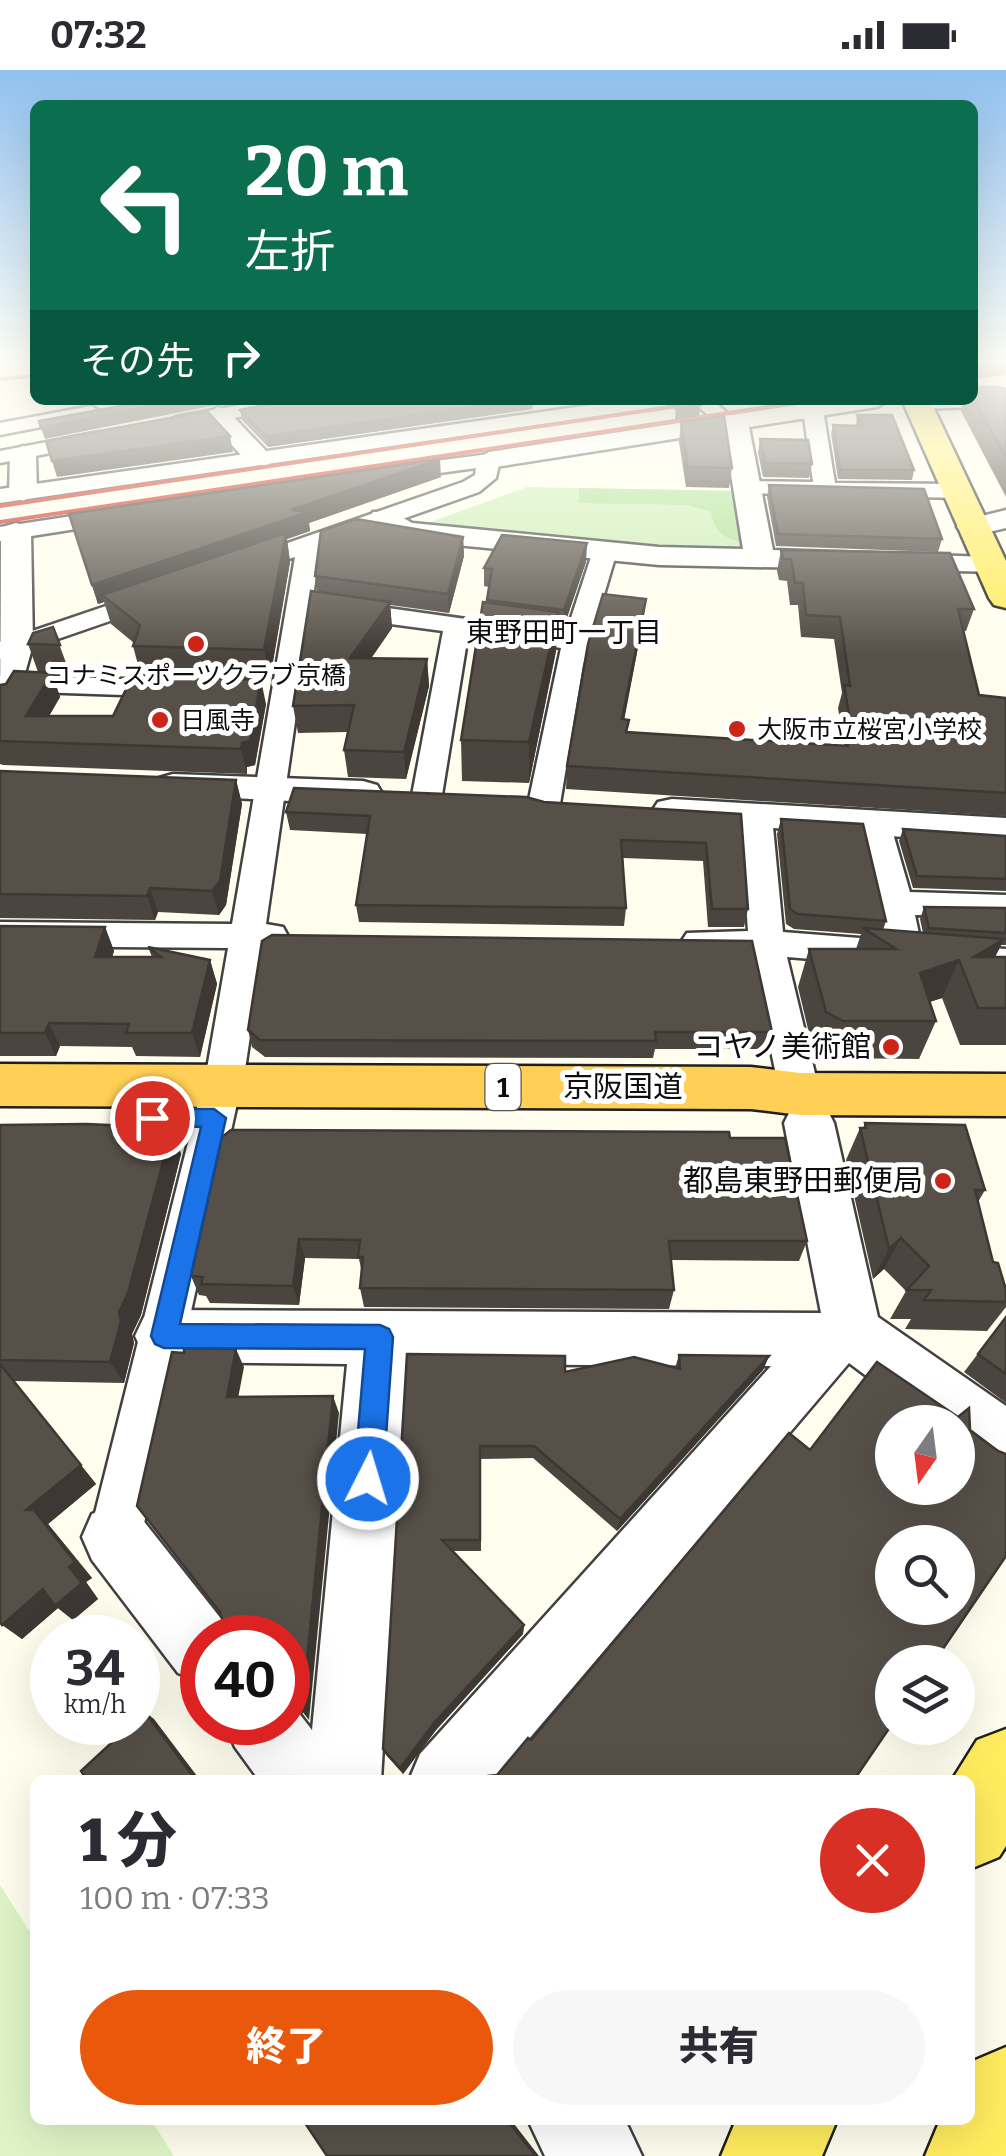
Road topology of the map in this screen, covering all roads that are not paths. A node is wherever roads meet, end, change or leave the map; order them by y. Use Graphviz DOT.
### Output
graph roads {
  1 [pos="11,461"];
  2 [pos="236,461"];
  3 [pos="261,461"];
  4 [pos="479,461"];
  5 [pos="490,461"];
  6 [pos="741,461"];
  7 [pos="821,461"];
  8 [pos="945,461"];
  9 [pos="372,475"];
  10 [pos="276,483"];
  11 [pos="747,488"];
  12 [pos="826,490"];
  13 [pos="959,491"];
  14 [pos="12,494"];
  15 [pos="149,512"];
  16 [pos="382,518"];
  17 [pos="1006,519"];
  18 [pos="972,527"];
  19 [pos="8,533"];
  20 [pos="314,534"];
  21 [pos="605,551"];
  22 [pos="760,559"];
  23 [pos="991,566"];
  24 [pos="220,574"];
  25 [pos="185,586"];
  26 [pos="1006,598"];
  27 [pos="300,604"];
  28 [pos="457,625"];
  29 [pos="576,642"];
  30 [pos="5,648"];
  31 [pos="210,690"];
  32 [pos="3,691"];
  33 [pos="249,691"];
  34 [pos="286,692"];
  35 [pos="133,785"];
  36 [pos="272,789"];
  37 [pos="427,795"];
  38 [pos="526,801"];
  39 [pos="641,809"];
  40 [pos="756,816"];
  41 [pos="874,823"];
  42 [pos="1006,830"];
  43 [pos="896,902"];
  44 [pos="1006,906"];
  45 [pos="0,934"];
  46 [pos="247,936"];
  47 [pos="308,936"];
  48 [pos="664,942"];
  49 [pos="766,943"];
  50 [pos="904,954"];
  51 [pos="1006,962"];
  52 [pos="0,1085"];
  53 [pos="1006,1094"];
  54 [pos="218,1102"];
  55 [pos="804,1109"];
  56 [pos="0,1114"];
  57 [pos="1006,1124"];
  58 [pos="164,1336"];
  59 [pos="843,1336"];
  60 [pos="380,1337"];
  61 [pos="1006,1444"];
  62 [pos="115,1537"];
  63 [pos="180,1621"];
  64 [pos="278,1745"];
  65 [pos="1006,1769"];
  66 [pos="301,1775"];
  67 [pos="344,1775"];
  68 [pos="450,1775"];
  69 [pos="975,1820"];
  70 [pos="1006,2094"];
  71 [pos="575,2125"];
  72 [pos="787,2125"];
  73 [pos="598,2156"];
  74 [pos="768,2156"];
  75 [pos="973,2156"];
  1 -- 14 [label="street"];
  2 -- 14 [label="street"];
  3 -- 10 [label="street"];
  4 -- 9 [label="street"];
  5 -- 16 [label="street"];
  6 -- 11 [label="street"];
  7 -- 12 [label="street"];
  8 -- 13 [label="main road"];
  11 -- 12 [label="street"];
  11 -- 22 [label="street"];
  12 -- 13 [label="street"];
  13 -- 18 [label="main road"];
  15 -- 19 [label="street"];
  16 -- 20 [label="street"];
  16 -- 21 [label="street"];
  17 -- 18 [label="street"];
  18 -- 23 [label="main road"];
  19 -- 30 [label="street"];
  20 -- 24 [label="street"];
  20 -- 27 [label="street"];
  21 -- 22 [label="street"];
  21 -- 29 [label="street"];
  22 -- 23 [label="street"];
  23 -- 26 [label="main road"];
  25 -- 30 [label="street"];
  27 -- 28 [label="street"];
  27 -- 34 [label="street"];
  28 -- 29 [label="street"];
  28 -- 37 [label="street"];
  29 -- 38 [label="street"];
  30 -- 32 [label="street"];
  31 -- 32 [label="street"];
  33 -- 34 [label="street"];
  34 -- 36 [label="street"];
  35 -- 36 [label="street"];
  36 -- 37 [label="street"];
  36 -- 46 [label="street"];
  37 -- 38 [label="street"];
  39 -- 40 [label="street"];
  40 -- 41 [label="street"];
  40 -- 49 [label="street"];
  41 -- 42 [label="street"];
  41 -- 43 [label="street"];
  43 -- 44 [label="street"];
  43 -- 50 [label="street"];
  45 -- 46 [label="street"];
  46 -- 47 [label="street"];
  46 -- 54 [label="street"];
  48 -- 49 [label="street"];
  49 -- 50 [label="street"];
  49 -- 55 [label="street"];
  50 -- 51 [label="street"];
  52 -- 54 [label="highway, 京阪国道 / 1"];
  53 -- 55 [label="highway, 京阪国道 / 1"];
  54 -- 55 [label="highway, 京阪国道 / 1"];
  54 -- 56 [label="highway, 京阪国道 / 1"];
  54 -- 58 [label="street"];
  55 -- 57 [label="highway, 京阪国道 / 1"];
  55 -- 59 [label="street"];
  58 -- 60 [label="street"];
  58 -- 62 [label="street"];
  59 -- 60 [label="street"];
  59 -- 61 [label="street"];
  59 -- 68 [label="street"];
  60 -- 67 [label="street"];
  62 -- 63 [label="street"];
  64 -- 66 [label="street"];
  65 -- 69 [label="main road"];
  70 -- 75 [label="main road"];
  71 -- 73 [label="street"];
  72 -- 74 [label="main road"];
}
